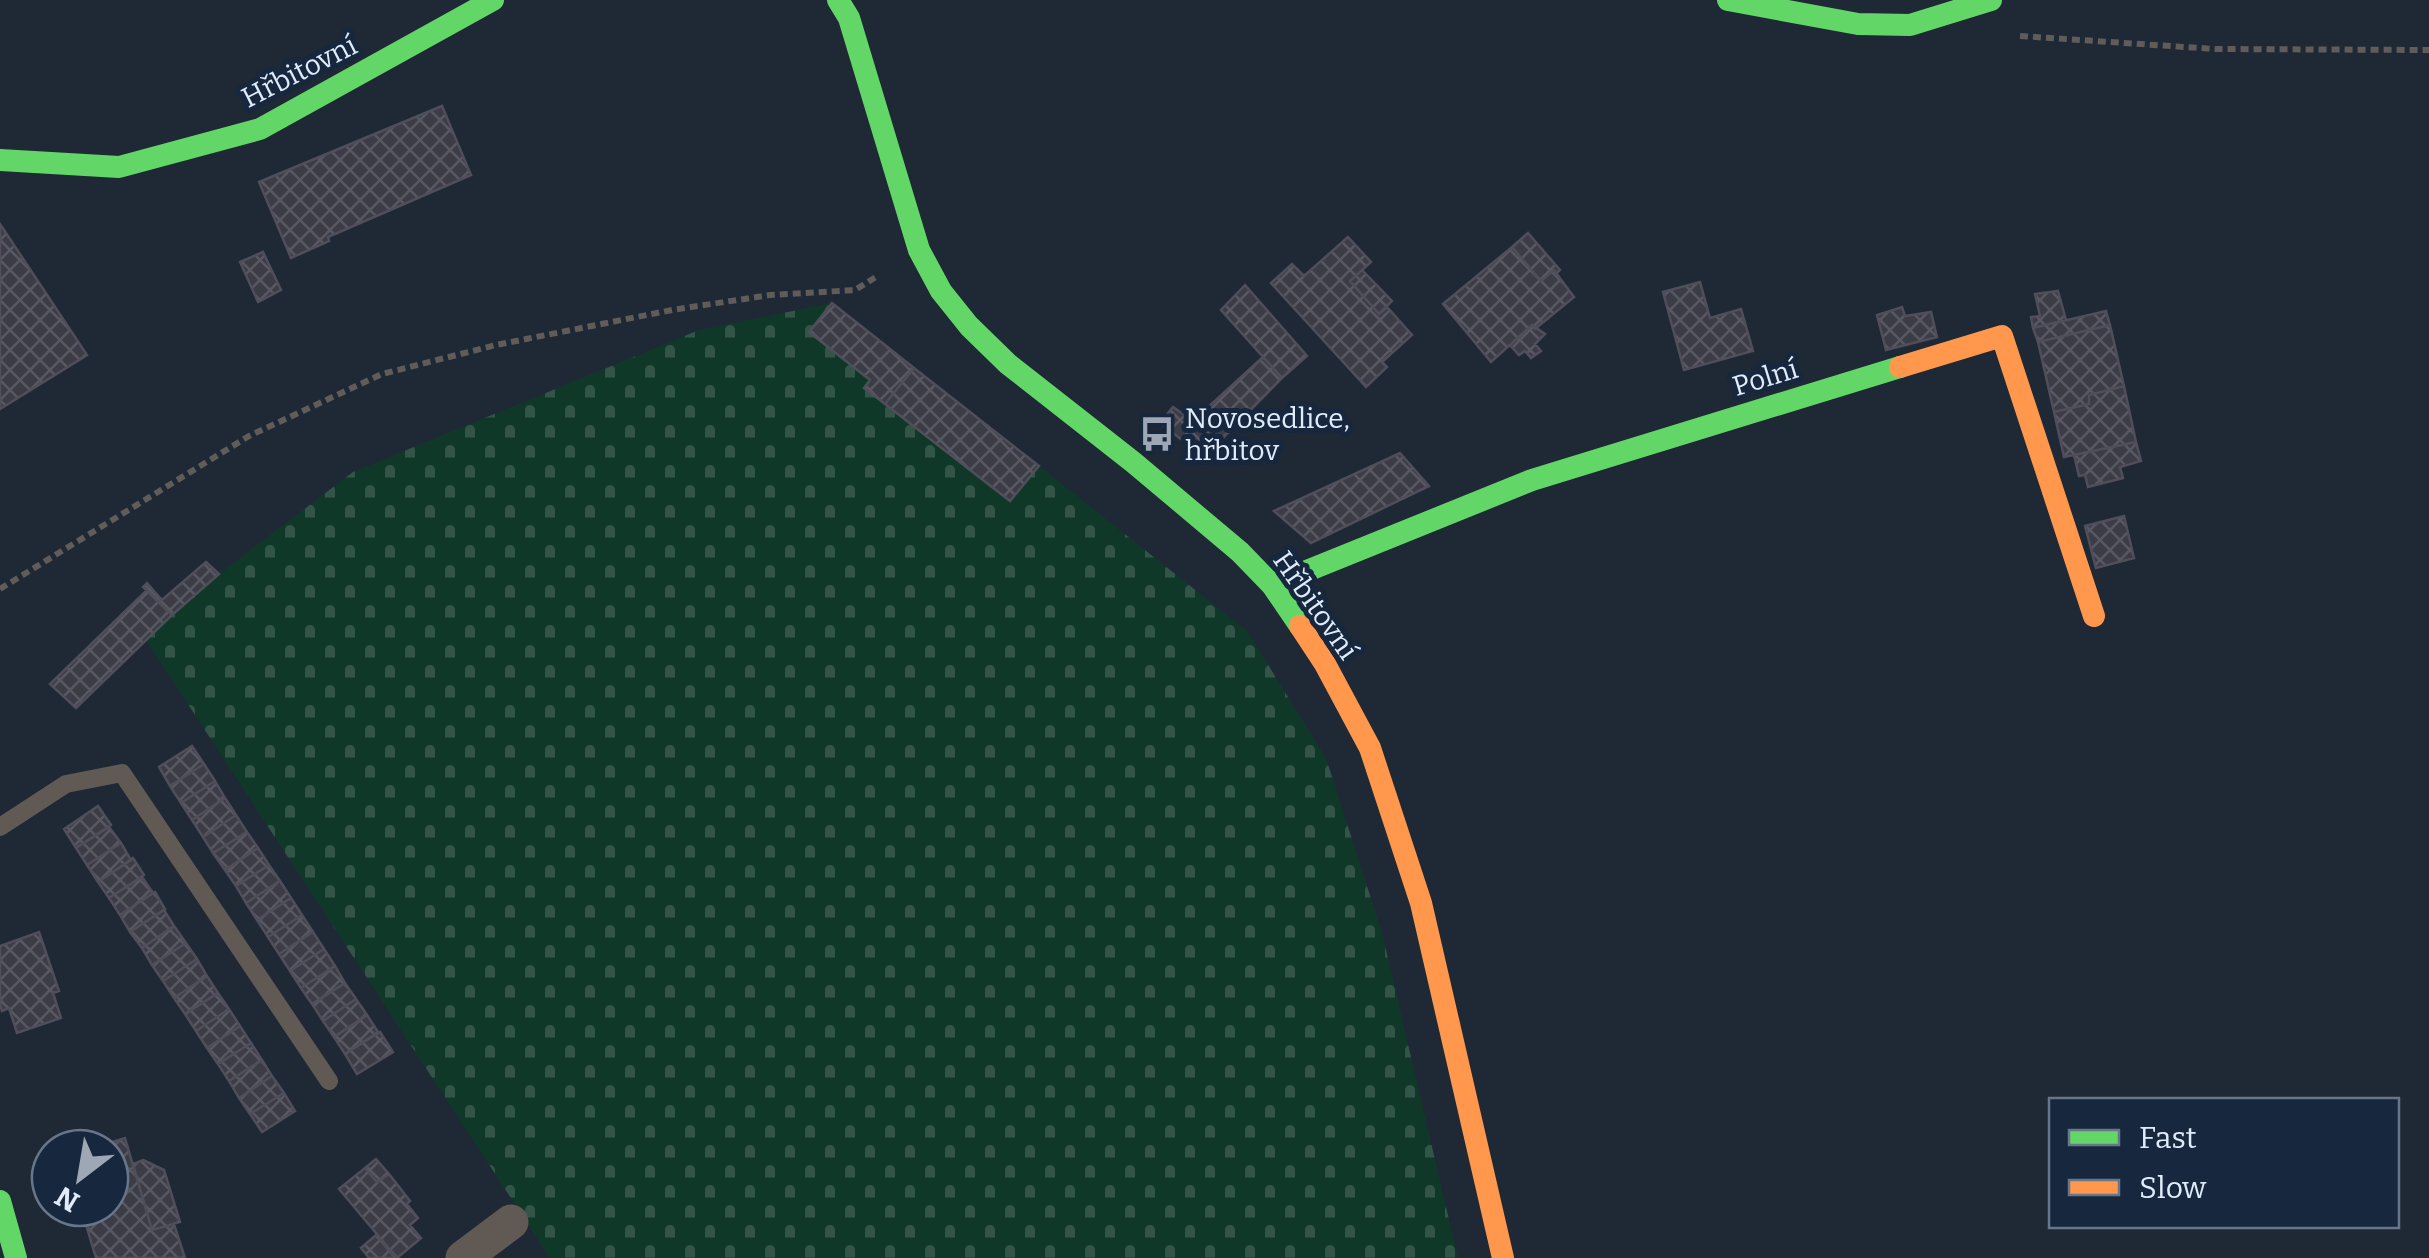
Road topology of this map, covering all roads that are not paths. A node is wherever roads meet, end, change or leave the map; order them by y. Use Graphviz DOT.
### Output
graph roads {
  1 [pos="493,0"];
  2 [pos="1728,0"];
  3 [pos="1991,0"];
  4 [pos="843,9"];
  5 [pos="0,160"];
  6 [pos="1272,586"];
  7 [pos="2094,616"];
  8 [pos="0,827"];
  9 [pos="329,1081"];
  10 [pos="0,1202"];
  11 [pos="511,1222"];
  12 [pos="16,1258"];
  13 [pos="463,1258"];
  14 [pos="1503,1258"];
  1 -- 5 [label="street, Hřbitovní"];
  2 -- 3 [label="street"];
  4 -- 6 [label="street, Hřbitovní"];
  6 -- 7 [label="street, Polní"];
  6 -- 14 [label="street, Hřbitovní"];
  8 -- 9 [label="lane"];
  10 -- 12 [label="street"];
  11 -- 13 [label="street"];
}
